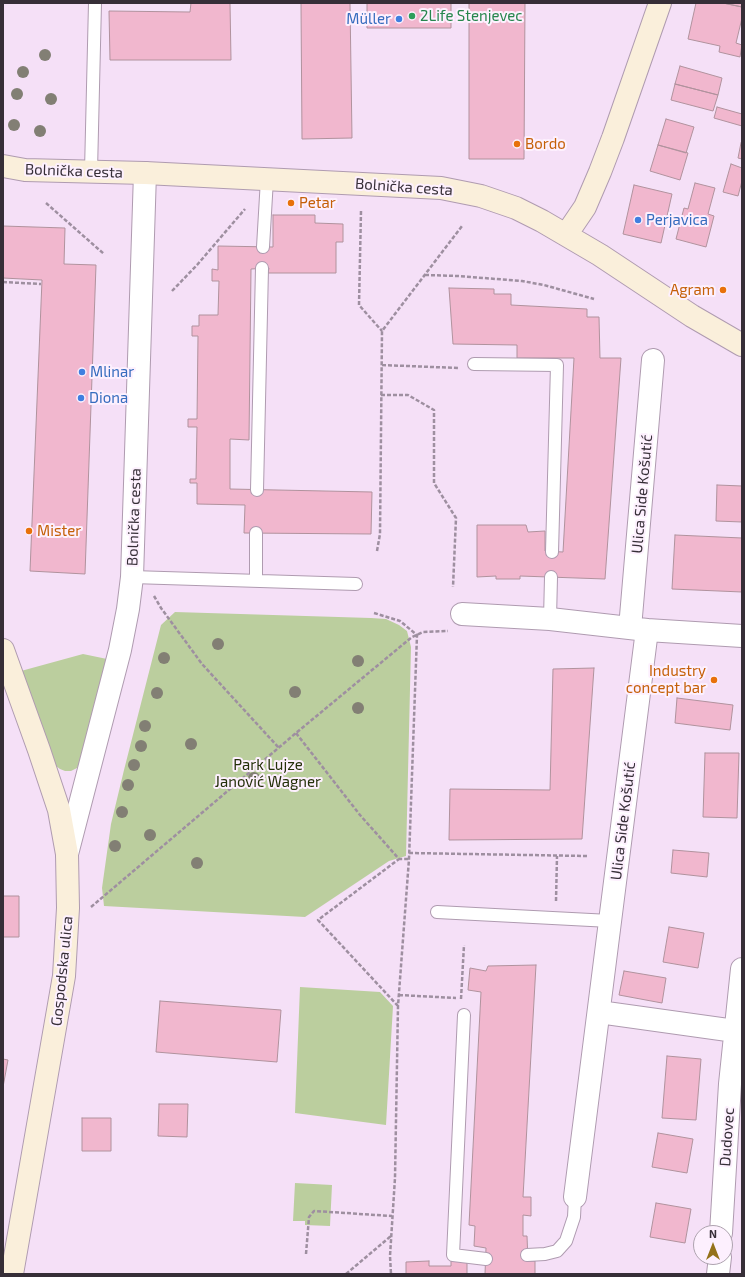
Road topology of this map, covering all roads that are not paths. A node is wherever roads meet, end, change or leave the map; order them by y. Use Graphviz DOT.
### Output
graph roads {
  1 [pos="95,3"];
  2 [pos="660,3"];
  3 [pos="3,166"];
  4 [pos="91,171"];
  5 [pos="145,173"];
  6 [pos="267,179"];
  7 [pos="566,234"];
  8 [pos="263,247"];
  9 [pos="262,268"];
  10 [pos="742,345"];
  11 [pos="653,360"];
  12 [pos="474,364"];
  13 [pos="257,490"];
  14 [pos="256,533"];
  15 [pos="552,552"];
  16 [pos="132,577"];
  17 [pos="551,577"];
  18 [pos="256,581"];
  19 [pos="356,584"];
  20 [pos="550,619"];
  21 [pos="456,623"];
  22 [pos="639,629"];
  23 [pos="742,636"];
  24 [pos="3,650"];
  25 [pos="67,854"];
  26 [pos="437,912"];
  27 [pos="610,921"];
  28 [pos="742,969"];
  29 [pos="599,1012"];
  30 [pos="464,1015"];
  31 [pos="735,1031"];
  32 [pos="736,1085"];
  33 [pos="576,1196"];
  34 [pos="722,1225"];
  35 [pos="527,1255"];
  36 [pos="486,1259"];
  37 [pos="12,1274"];
  1 -- 4 [label="lane"];
  2 -- 7 [label="street"];
  3 -- 4 [label="street, Bolnička cesta"];
  4 -- 5 [label="street, Bolnička cesta"];
  5 -- 6 [label="street, Bolnička cesta"];
  5 -- 16 [label="street, Bolnička cesta"];
  6 -- 7 [label="street, Bolnička cesta"];
  6 -- 8 [label="lane"];
  7 -- 10 [label="street, Bolnička cesta"];
  9 -- 13 [label="lane"];
  11 -- 22 [label="street, Ulica Side Košutić"];
  12 -- 15 [label="lane"];
  14 -- 18 [label="lane"];
  16 -- 18 [label="lane"];
  16 -- 25 [label="street, Bolnička cesta"];
  17 -- 20 [label="lane"];
  18 -- 19 [label="lane"];
  20 -- 21 [label="street"];
  20 -- 22 [label="street"];
  22 -- 23 [label="street"];
  22 -- 27 [label="street, Ulica Side Košutić"];
  24 -- 25 [label="street, Gospodska ulica"];
  25 -- 37 [label="street, Gospodska ulica"];
  26 -- 27 [label="lane"];
  27 -- 29 [label="street, Ulica Side Košutić"];
  28 -- 31 [label="street, Dudovec"];
  29 -- 31 [label="street"];
  29 -- 33 [label="street, Ulica Side Košutić"];
  30 -- 36 [label="lane"];
  31 -- 32 [label="street, Dudovec"];
  32 -- 34 [label="street, Dudovec"];
  33 -- 35 [label="lane"];
}
